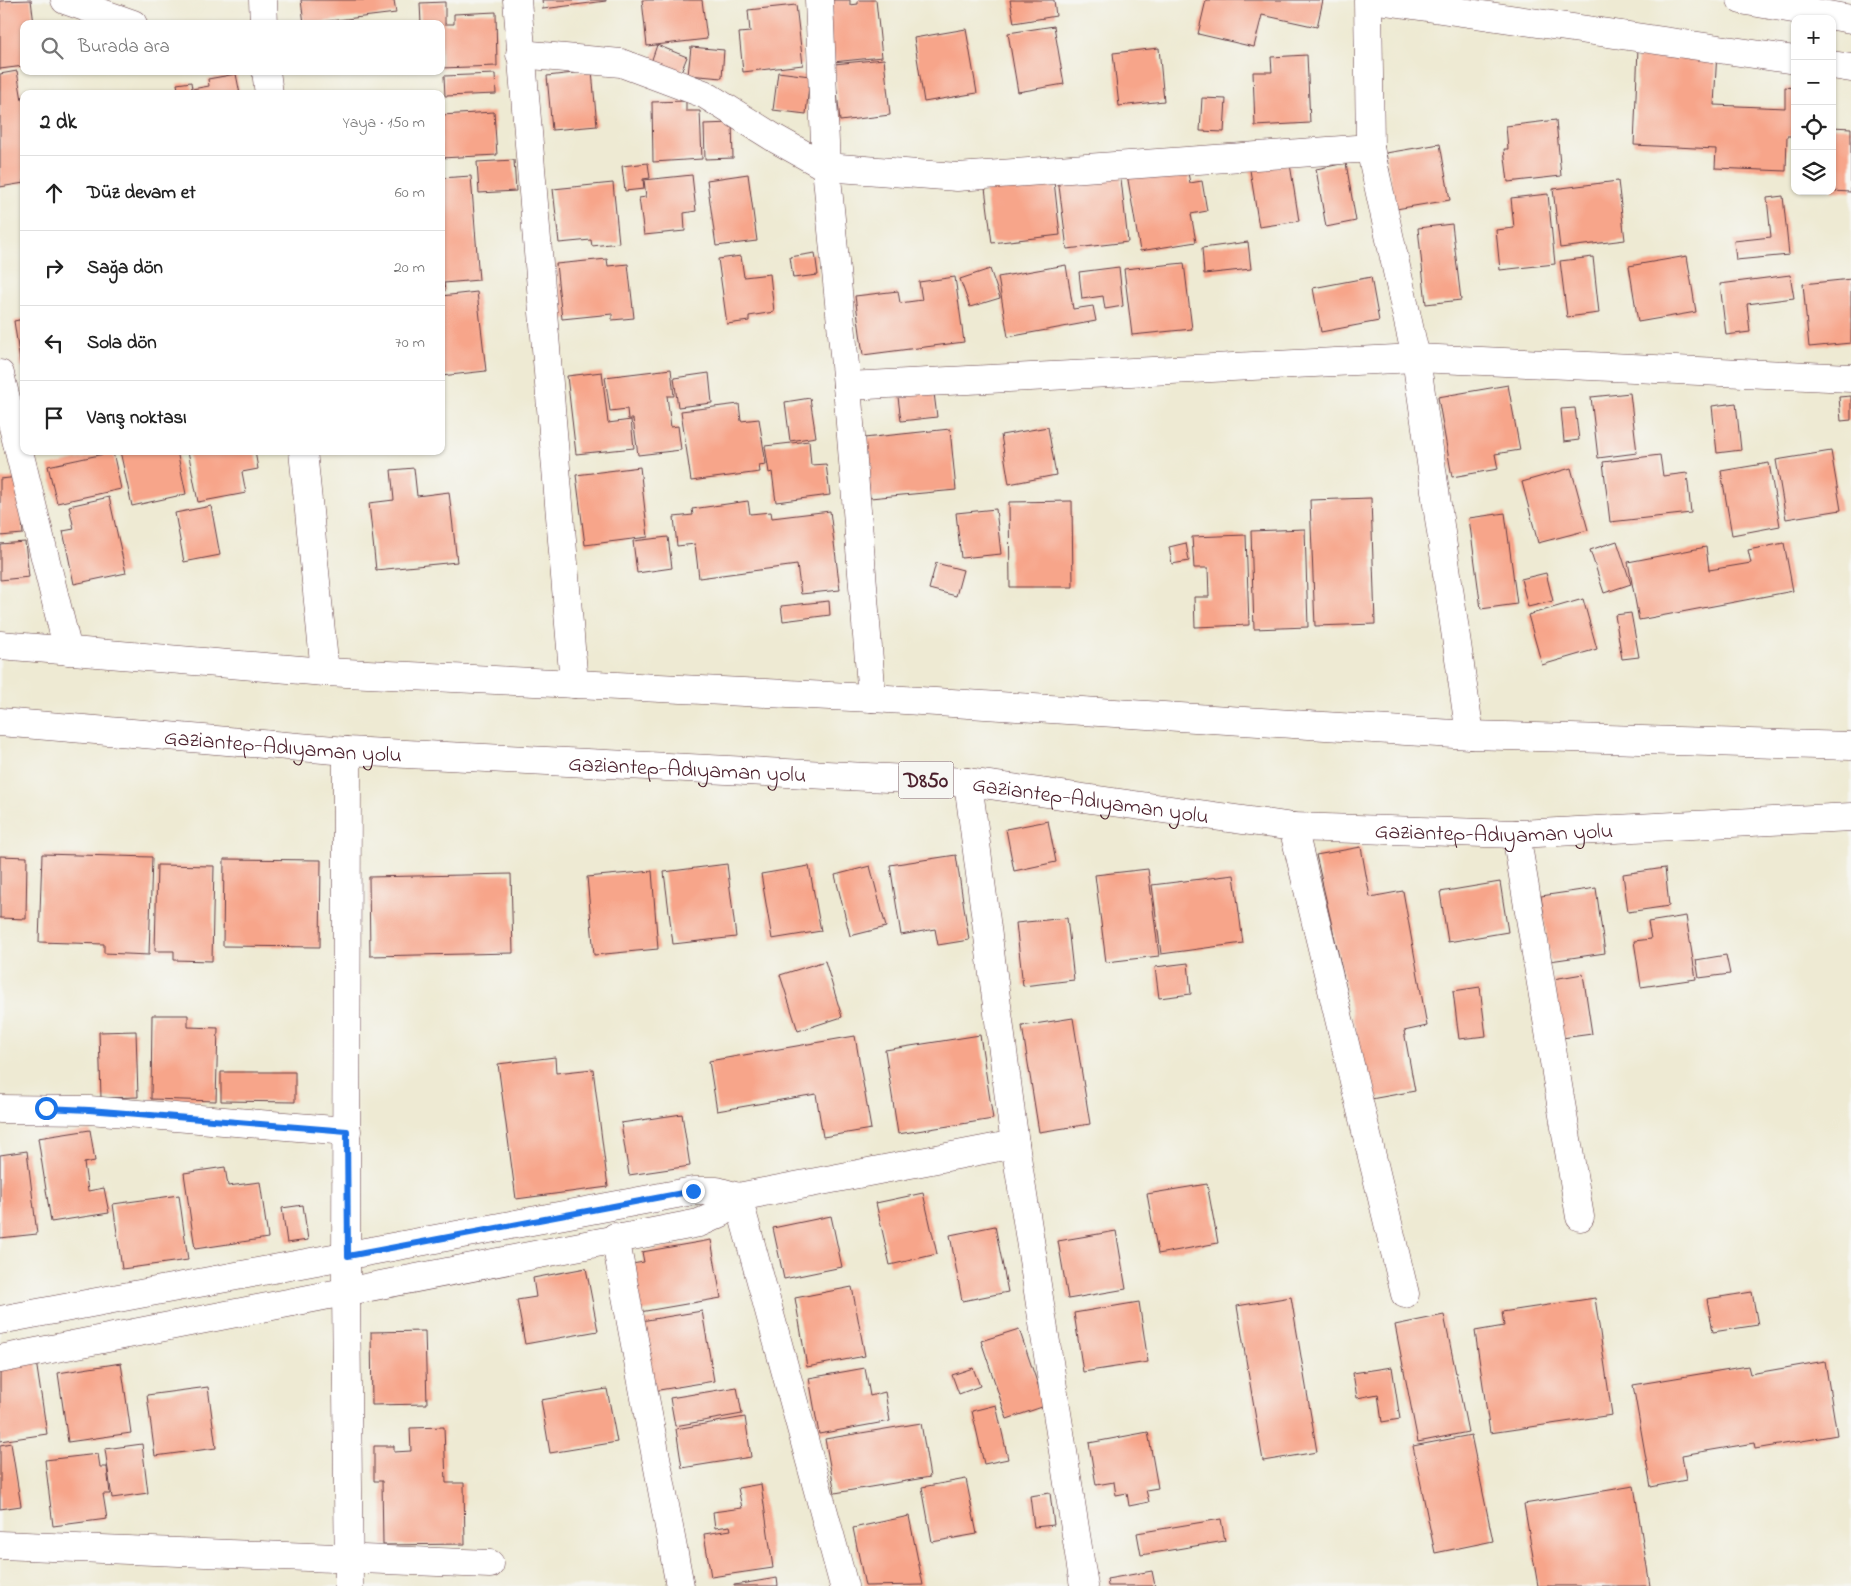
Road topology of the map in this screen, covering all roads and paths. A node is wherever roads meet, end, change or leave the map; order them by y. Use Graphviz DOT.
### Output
graph roads {
  1 [pos="65,0"];
  2 [pos="263,0"];
  3 [pos="517,0"];
  4 [pos="819,0"];
  5 [pos="1368,0"];
  6 [pos="1378,0"];
  7 [pos="1741,0"];
  8 [pos="1851,19"];
  9 [pos="122,20"];
  10 [pos="264,20"];
  11 [pos="520,54"];
  12 [pos="1791,59"];
  13 [pos="1836,66"];
  14 [pos="1851,68"];
  15 [pos="266,75"];
  16 [pos="268,90"];
  17 [pos="1370,148"];
  18 [pos="826,167"];
  19 [pos="1416,358"];
  20 [pos="0,374"];
  21 [pos="1851,378"];
  22 [pos="848,386"];
  23 [pos="303,455"];
  24 [pos="0,645"];
  25 [pos="68,651"];
  26 [pos="324,672"];
  27 [pos="574,684"];
  28 [pos="872,698"];
  29 [pos="0,722"];
  30 [pos="1470,736"];
  31 [pos="1851,746"];
  32 [pos="347,751"];
  33 [pos="968,782"];
  34 [pos="1851,817"];
  35 [pos="1293,827"];
  36 [pos="1516,834"];
  37 [pos="0,1109"];
  38 [pos="347,1131"];
  39 [pos="1015,1144"];
  40 [pos="738,1197"];
  41 [pos="1580,1217"];
  42 [pos="615,1237"];
  43 [pos="348,1256"];
  44 [pos="346,1290"];
  45 [pos="1405,1294"];
  46 [pos="0,1320"];
  47 [pos="0,1359"];
  48 [pos="0,1545"];
  49 [pos="490,1564"];
  50 [pos="349,1573"];
  51 [pos="680,1586"];
  52 [pos="844,1586"];
  53 [pos="1084,1586"];
  1 -- 9 [label="main road"];
  2 -- 10 [label="main road"];
  3 -- 11 [label="main road"];
  4 -- 18 [label="main road"];
  5 -- 17 [label="main road"];
  6 -- 12 [label="main road"];
  7 -- 8 [label="main road"];
  11 -- 18 [label="main road"];
  11 -- 27 [label="main road"];
  13 -- 14 [label="main road"];
  15 -- 16 [label="main road"];
  17 -- 18 [label="main road"];
  17 -- 19 [label="main road"];
  18 -- 22 [label="main road"];
  19 -- 21 [label="main road"];
  19 -- 22 [label="main road"];
  19 -- 30 [label="main road"];
  20 -- 25 [label="main road"];
  22 -- 28 [label="main road"];
  23 -- 26 [label="main road"];
  24 -- 25 [label="main road"];
  25 -- 26 [label="main road"];
  26 -- 27 [label="main road"];
  27 -- 28 [label="main road"];
  28 -- 30 [label="main road"];
  29 -- 32 [label="main road, Gaziantep-Adıyaman yolu / D850"];
  30 -- 31 [label="main road"];
  32 -- 33 [label="main road, Gaziantep-Adıyaman yolu / D850"];
  32 -- 38 [label="main road"];
  33 -- 35 [label="main road, Gaziantep-Adıyaman yolu / D850"];
  33 -- 39 [label="main road"];
  34 -- 36 [label="main road, Gaziantep-Adıyaman yolu / D850"];
  35 -- 36 [label="main road, Gaziantep-Adıyaman yolu / D850"];
  35 -- 45 [label="main road"];
  36 -- 41 [label="main road"];
  37 -- 38 [label="main road"];
  38 -- 43 [label="main road"];
  39 -- 40 [label="main road"];
  39 -- 53 [label="main road"];
  40 -- 42 [label="main road"];
  40 -- 43 [label="main road"];
  40 -- 52 [label="main road"];
  42 -- 44 [label="main road"];
  42 -- 51 [label="main road"];
  43 -- 44 [label="main road"];
  43 -- 46 [label="main road"];
  44 -- 47 [label="main road"];
  44 -- 50 [label="main road"];
  48 -- 50 [label="main road"];
  49 -- 50 [label="main road"];
}
